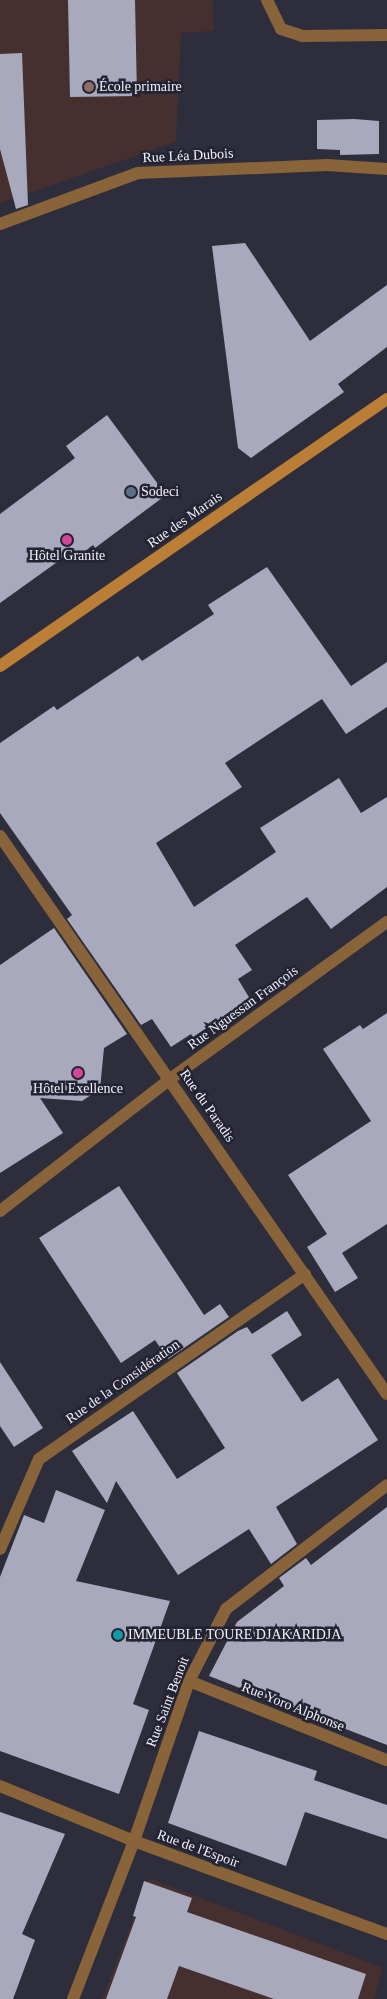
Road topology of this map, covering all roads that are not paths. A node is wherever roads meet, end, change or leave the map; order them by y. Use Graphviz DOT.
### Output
graph roads {
  1 [pos="267,0"];
  2 [pos="387,35"];
  3 [pos="387,169"];
  4 [pos="0,224"];
  5 [pos="387,399"];
  6 [pos="0,666"];
  7 [pos="0,836"];
  8 [pos="387,922"];
  9 [pos="170,1079"];
  10 [pos="0,1211"];
  11 [pos="304,1274"];
  12 [pos="387,1394"];
  13 [pos="387,1485"];
  14 [pos="0,1548"];
  15 [pos="189,1681"];
  16 [pos="387,1760"];
  17 [pos="0,1786"];
  18 [pos="134,1841"];
  19 [pos="387,1934"];
  20 [pos="73,1999"];
  1 -- 2 [label="street"];
  3 -- 4 [label="street, Rue Léa Dubois"];
  5 -- 6 [label="street, Rue des Marais"];
  7 -- 9 [label="street, Rue du Paradis"];
  8 -- 9 [label="street, Rue Nguessan François"];
  9 -- 10 [label="street, Rue Nguessan François"];
  9 -- 11 [label="street, Rue du Paradis"];
  11 -- 12 [label="street, Rue du Paradis"];
  11 -- 14 [label="street, Rue de la Considération"];
  13 -- 15 [label="street, Rue Saint Benoit"];
  15 -- 16 [label="street, Rue Yoro Alphonse"];
  15 -- 18 [label="street, Rue Saint Benoit"];
  17 -- 18 [label="street, Rue de l'Espoir"];
  18 -- 19 [label="street, Rue de l'Espoir"];
  18 -- 20 [label="street, Rue Saint Benoit"];
}
